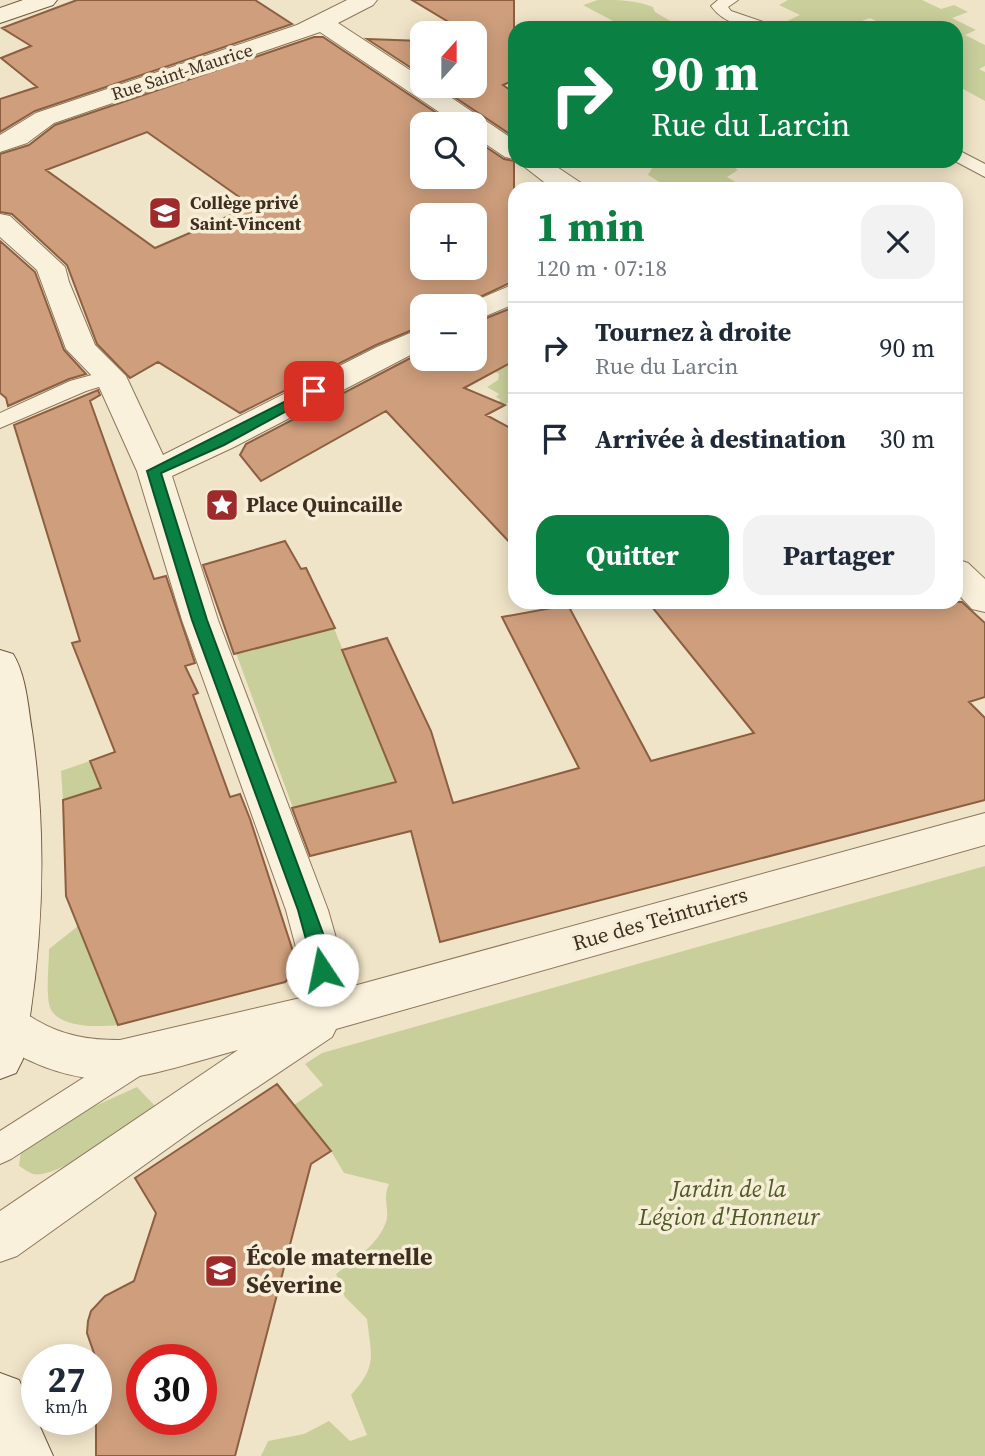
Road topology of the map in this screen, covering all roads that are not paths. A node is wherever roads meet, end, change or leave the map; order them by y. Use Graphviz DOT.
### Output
graph roads {
  1 [pos="45,0"];
  2 [pos="365,0"];
  3 [pos="730,0"];
  4 [pos="0,16"];
  5 [pos="320,21"];
  6 [pos="745,21"];
  7 [pos="0,144"];
  8 [pos="508,147"];
  9 [pos="963,158"];
  10 [pos="540,168"];
  11 [pos="985,172"];
  12 [pos="561,182"];
  13 [pos="0,222"];
  14 [pos="508,296"];
  15 [pos="487,306"];
  16 [pos="410,343"];
  17 [pos="110,376"];
  18 [pos="0,421"];
  19 [pos="154,471"];
  20 [pos="963,578"];
  21 [pos="985,600"];
  22 [pos="0,663"];
  23 [pos="985,829"];
  24 [pos="335,1010"];
  25 [pos="4,1043"];
  26 [pos="139,1059"];
  27 [pos="0,1149"];
  28 [pos="0,1239"];
  29 [pos="0,1399"];
  30 [pos="26,1456"];
  1 -- 4 [label="street"];
  2 -- 5 [label="street, Rue Saint-Maurice"];
  3 -- 6 [label="lane"];
  5 -- 7 [label="street, Rue Saint-Maurice"];
  5 -- 8 [label="street"];
  9 -- 11 [label="lane"];
  10 -- 12 [label="street"];
  13 -- 17 [label="street"];
  14 -- 15 [label="street"];
  16 -- 19 [label="street"];
  17 -- 18 [label="lane"];
  17 -- 19 [label="street"];
  19 -- 24 [label="street"];
  20 -- 21 [label="street"];
  22 -- 25 [label="street"];
  23 -- 24 [label="street, Rue des Teinturiers"];
  24 -- 26 [label="street"];
  24 -- 28 [label="street"];
  25 -- 26 [label="street"];
  26 -- 27 [label="lane"];
  29 -- 30 [label="street"];
}
